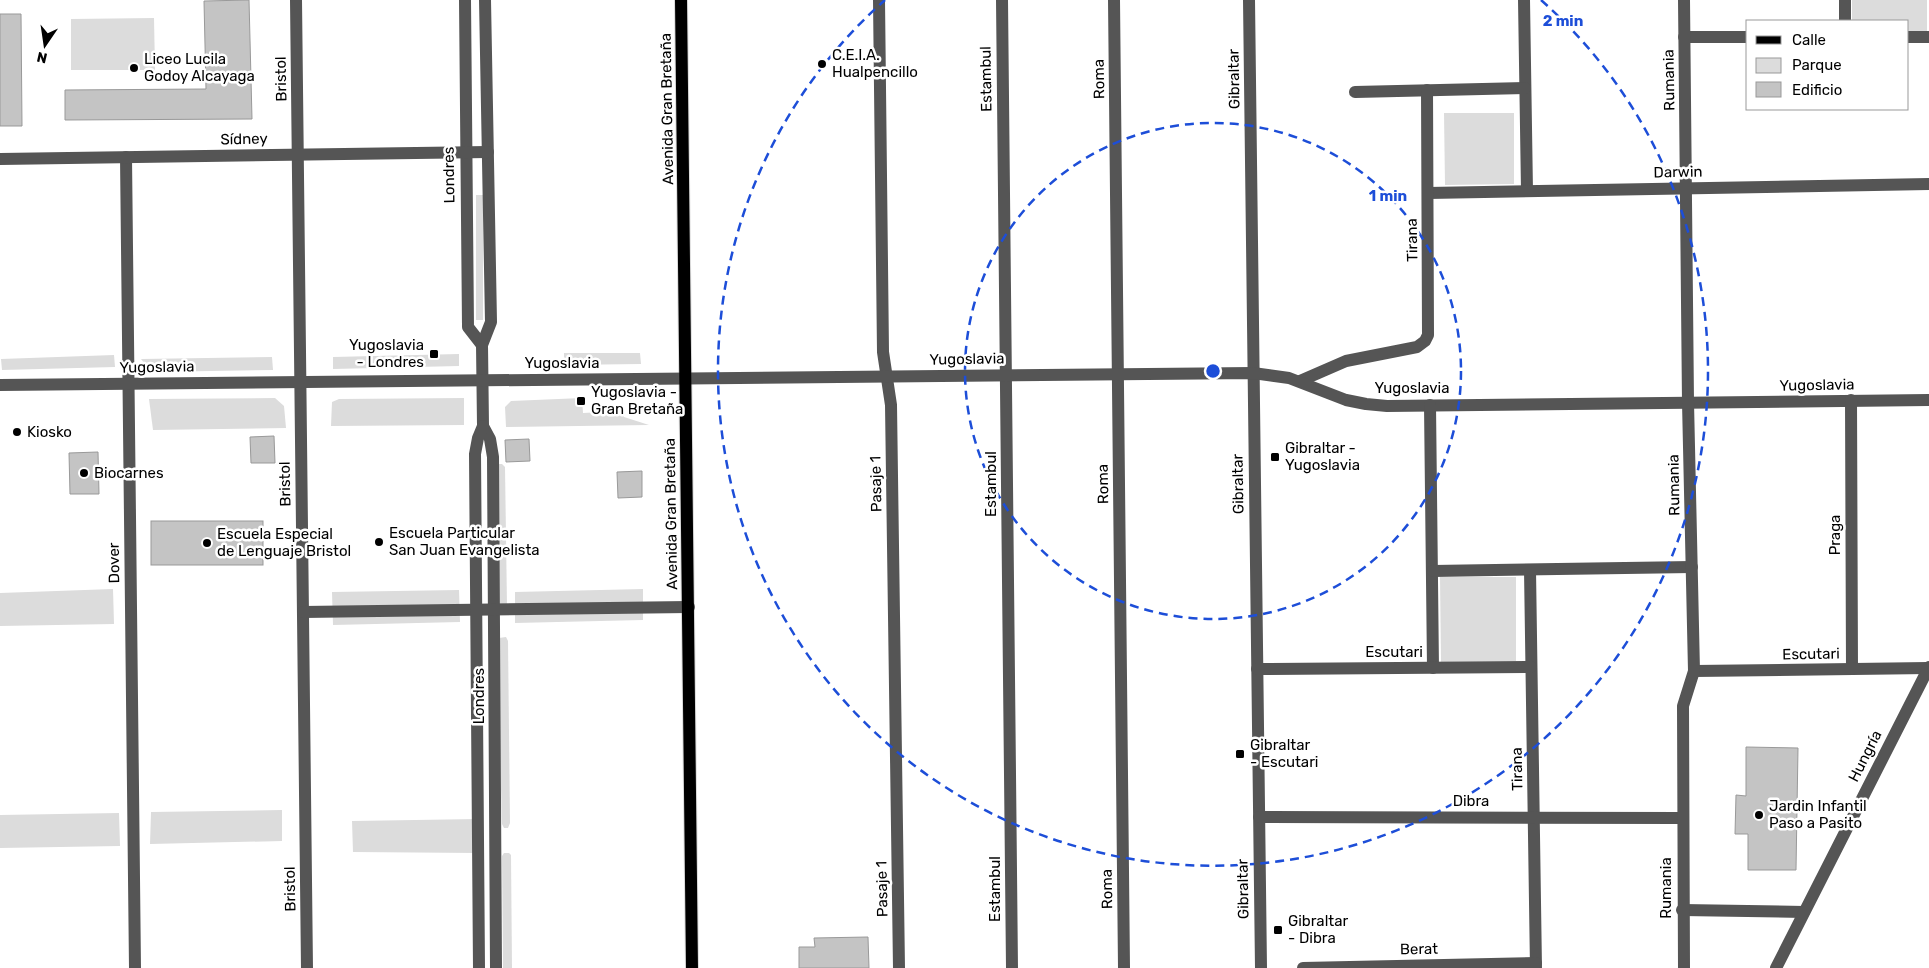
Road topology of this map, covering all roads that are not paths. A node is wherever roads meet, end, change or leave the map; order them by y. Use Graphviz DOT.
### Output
graph roads {
  1 [pos="296,0"];
  2 [pos="465,0"];
  3 [pos="485,0"];
  4 [pos="681,0"];
  5 [pos="879,0"];
  6 [pos="1002,0"];
  7 [pos="1114,0"];
  8 [pos="1249,0"];
  9 [pos="1524,0"];
  10 [pos="1684,0"];
  11 [pos="1845,0"];
  12 [pos="1845,20"];
  13 [pos="1684,37"];
  14 [pos="1746,37"];
  15 [pos="1909,37"];
  16 [pos="1929,37"];
  17 [pos="1526,88"];
  18 [pos="1427,90"];
  19 [pos="1355,92"];
  20 [pos="465,152"];
  21 [pos="488,152"];
  22 [pos="298,154"];
  23 [pos="126,157"];
  24 [pos="0,159"];
  25 [pos="1929,184"];
  26 [pos="1686,188"];
  27 [pos="1527,191"];
  28 [pos="1428,192"];
  29 [pos="482,345"];
  30 [pos="1253,372"];
  31 [pos="1118,374"];
  32 [pos="1007,375"];
  33 [pos="887,376"];
  34 [pos="686,379"];
  35 [pos="482,380"];
  36 [pos="1300,381"];
  37 [pos="300,382"];
  38 [pos="128,384"];
  39 [pos="0,385"];
  40 [pos="1850,400"];
  41 [pos="1929,400"];
  42 [pos="1688,402"];
  43 [pos="1430,405"];
  44 [pos="484,426"];
  45 [pos="1692,567"];
  46 [pos="1530,570"];
  47 [pos="1432,571"];
  48 [pos="689,607"];
  49 [pos="475,609"];
  50 [pos="495,609"];
  51 [pos="303,612"];
  52 [pos="1531,667"];
  53 [pos="1929,667"];
  54 [pos="1433,668"];
  55 [pos="1257,669"];
  56 [pos="1852,669"];
  57 [pos="1694,671"];
  58 [pos="1259,817"];
  59 [pos="1534,817"];
  60 [pos="1682,818"];
  61 [pos="1682,910"];
  62 [pos="1804,912"];
  63 [pos="1536,965"];
  64 [pos="135,968"];
  65 [pos="307,968"];
  66 [pos="479,968"];
  67 [pos="496,968"];
  68 [pos="692,968"];
  69 [pos="899,968"];
  70 [pos="1012,968"];
  71 [pos="1124,968"];
  72 [pos="1260,968"];
  73 [pos="1303,968"];
  74 [pos="1684,968"];
  75 [pos="1776,968"];
  1 -- 22 [label="street, Bristol"];
  2 -- 20 [label="street, Londres"];
  3 -- 21 [label="street, Londres"];
  4 -- 34 [label="main road, Avenida Gran Bretaña"];
  5 -- 33 [label="street, Pasaje 1"];
  6 -- 32 [label="street, Estambul"];
  7 -- 31 [label="street, Roma"];
  8 -- 30 [label="street, Gibraltar"];
  9 -- 17 [label="street"];
  10 -- 13 [label="street, Rumania"];
  11 -- 12 [label="street"];
  13 -- 14 [label="street"];
  13 -- 26 [label="street, Rumania"];
  15 -- 16 [label="street"];
  17 -- 18 [label="street"];
  17 -- 27 [label="street"];
  18 -- 19 [label="street"];
  18 -- 28 [label="street, Tirana"];
  20 -- 21 [label="street, Sídney"];
  20 -- 22 [label="street, Sídney"];
  20 -- 29 [label="street, Londres"];
  21 -- 29 [label="street, Londres"];
  22 -- 23 [label="street, Sídney"];
  22 -- 37 [label="street, Bristol"];
  23 -- 24 [label="street, Sídney"];
  23 -- 38 [label="street, Dover"];
  25 -- 26 [label="street, Darwin"];
  26 -- 27 [label="street, Darwin"];
  26 -- 42 [label="street, Rumania"];
  27 -- 28 [label="street, Darwin"];
  28 -- 36 [label="street, Tirana"];
  29 -- 35 [label="street, Londres"];
  30 -- 31 [label="street, Yugoslavia"];
  30 -- 36 [label="street, Yugoslavia"];
  30 -- 55 [label="street, Gibraltar"];
  31 -- 32 [label="street, Yugoslavia"];
  31 -- 71 [label="street, Roma"];
  32 -- 33 [label="street, Yugoslavia"];
  32 -- 70 [label="street, Estambul"];
  33 -- 34 [label="street, Yugoslavia"];
  33 -- 69 [label="street, Pasaje 1"];
  34 -- 35 [label="street, Yugoslavia"];
  34 -- 48 [label="main road, Avenida Gran Bretaña"];
  35 -- 37 [label="street, Yugoslavia"];
  35 -- 44 [label="street, Londres"];
  36 -- 43 [label="street, Yugoslavia"];
  37 -- 38 [label="street, Yugoslavia"];
  37 -- 51 [label="street, Bristol"];
  38 -- 39 [label="street, Yugoslavia"];
  38 -- 64 [label="street, Dover"];
  40 -- 41 [label="street, Yugoslavia"];
  40 -- 42 [label="street, Yugoslavia"];
  40 -- 56 [label="street, Praga"];
  42 -- 43 [label="street, Yugoslavia"];
  42 -- 45 [label="street, Rumania"];
  43 -- 47 [label="street"];
  44 -- 49 [label="street, Londres"];
  44 -- 50 [label="street, Londres"];
  45 -- 46 [label="street"];
  45 -- 57 [label="street, Rumania"];
  46 -- 47 [label="street"];
  46 -- 52 [label="street, Tirana"];
  47 -- 54 [label="street"];
  48 -- 50 [label="street"];
  48 -- 68 [label="main road, Avenida Gran Bretaña"];
  49 -- 50 [label="street"];
  49 -- 51 [label="street"];
  49 -- 66 [label="street, Londres"];
  50 -- 67 [label="street, Londres"];
  51 -- 65 [label="street, Bristol"];
  52 -- 54 [label="street, Escutari"];
  52 -- 59 [label="street, Tirana"];
  53 -- 56 [label="street, Escutari"];
  53 -- 62 [label="street, Hungría"];
  54 -- 55 [label="street, Escutari"];
  55 -- 58 [label="street, Gibraltar"];
  56 -- 57 [label="street, Escutari"];
  57 -- 60 [label="street, Rumania"];
  58 -- 59 [label="street, Dibra"];
  58 -- 72 [label="street, Gibraltar"];
  59 -- 60 [label="street, Dibra"];
  59 -- 63 [label="street, Tirana"];
  60 -- 61 [label="street, Rumania"];
  61 -- 62 [label="street"];
  61 -- 74 [label="street, Rumania"];
  62 -- 75 [label="street, Hungría"];
  63 -- 73 [label="street, Berat"];
}
